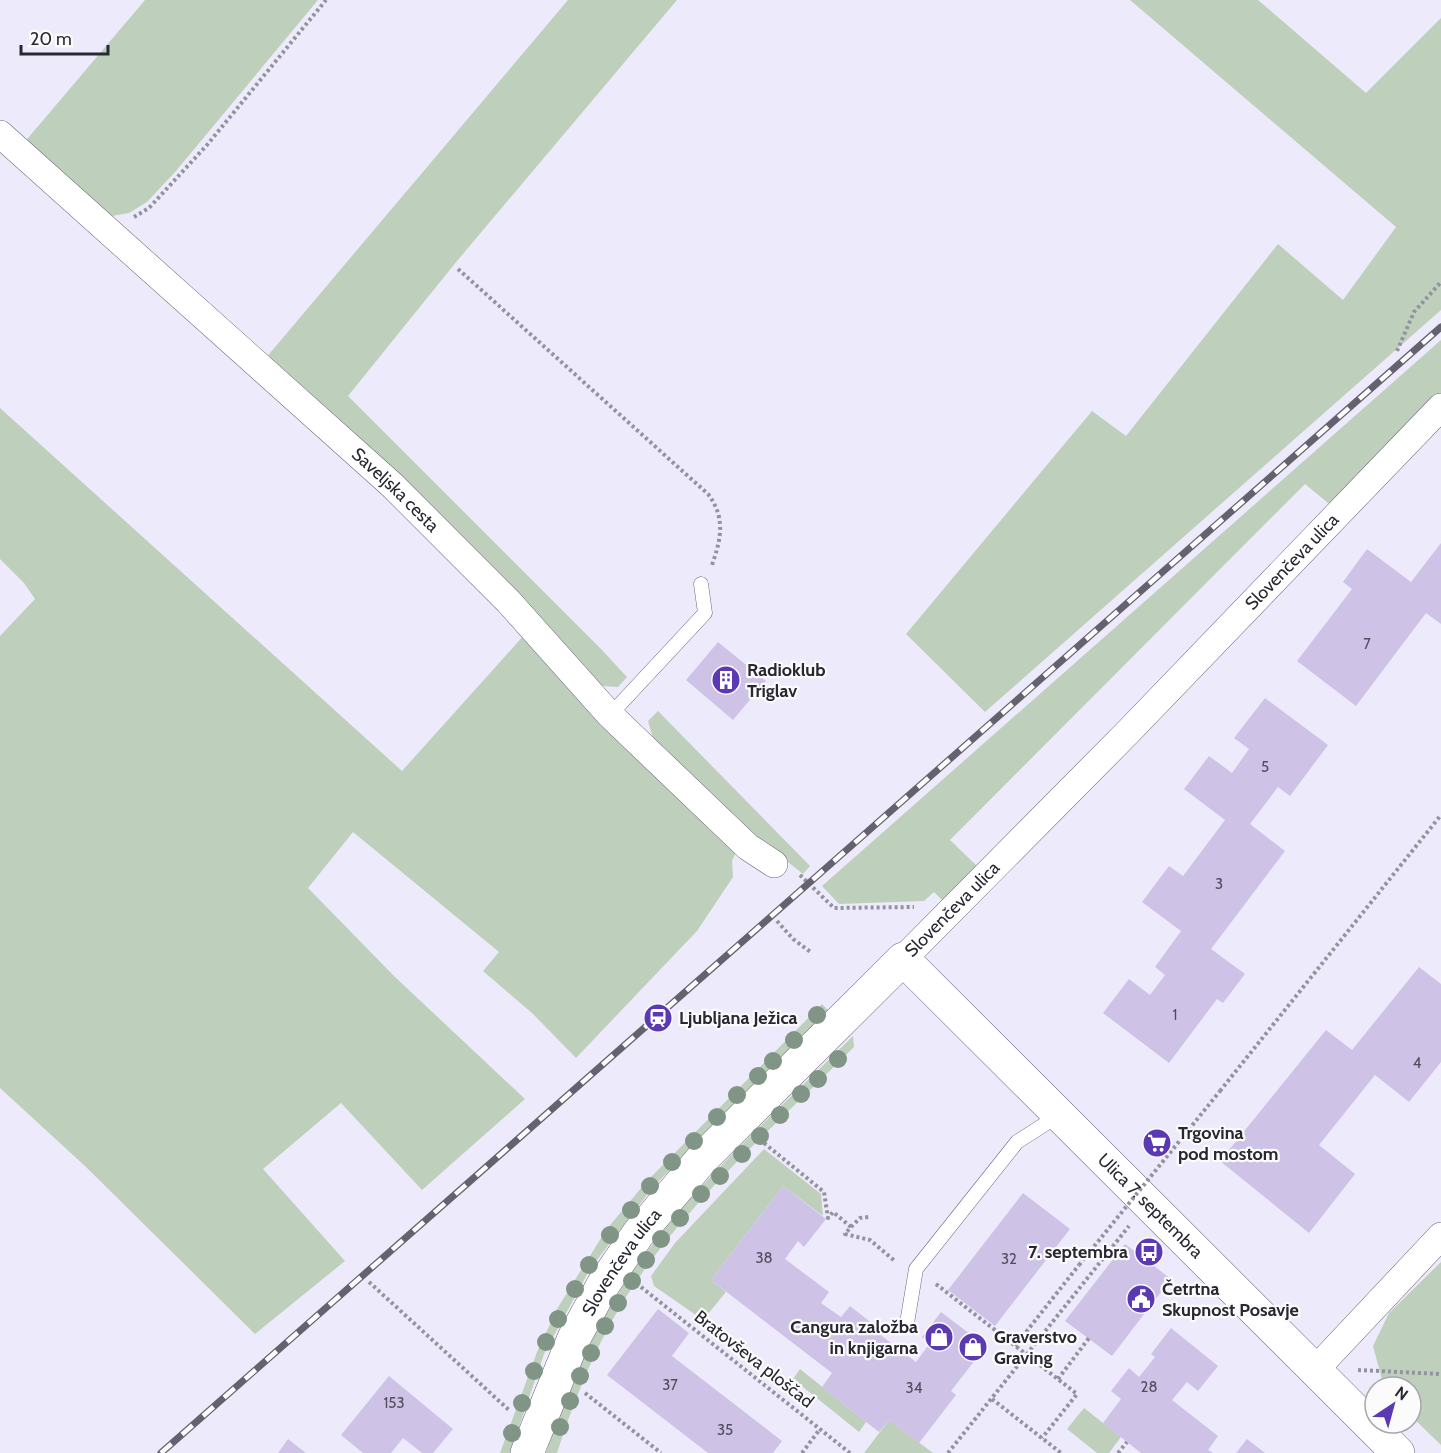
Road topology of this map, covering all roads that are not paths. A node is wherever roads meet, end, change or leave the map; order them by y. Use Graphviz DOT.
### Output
graph roads {
  1 [pos="0,134"];
  2 [pos="1441,407"];
  3 [pos="701,584"];
  4 [pos="610,715"];
  5 [pos="774,864"];
  6 [pos="903,959"];
  7 [pos="1059,1115"];
  8 [pos="1441,1236"];
  9 [pos="907,1323"];
  10 [pos="1315,1370"];
  11 [pos="527,1453"];
  12 [pos="1398,1453"];
  1 -- 4 [label="street, Saveljska cesta"];
  2 -- 6 [label="street, Slovenčeva ulica"];
  3 -- 4 [label="lane"];
  4 -- 5 [label="street, Saveljska cesta"];
  6 -- 7 [label="street, Ulica 7. septembra"];
  6 -- 11 [label="street, Slovenčeva ulica"];
  7 -- 9 [label="lane"];
  7 -- 10 [label="street, Ulica 7. septembra"];
  8 -- 10 [label="street"];
  10 -- 12 [label="street, Ulica 7. septembra"];
}
